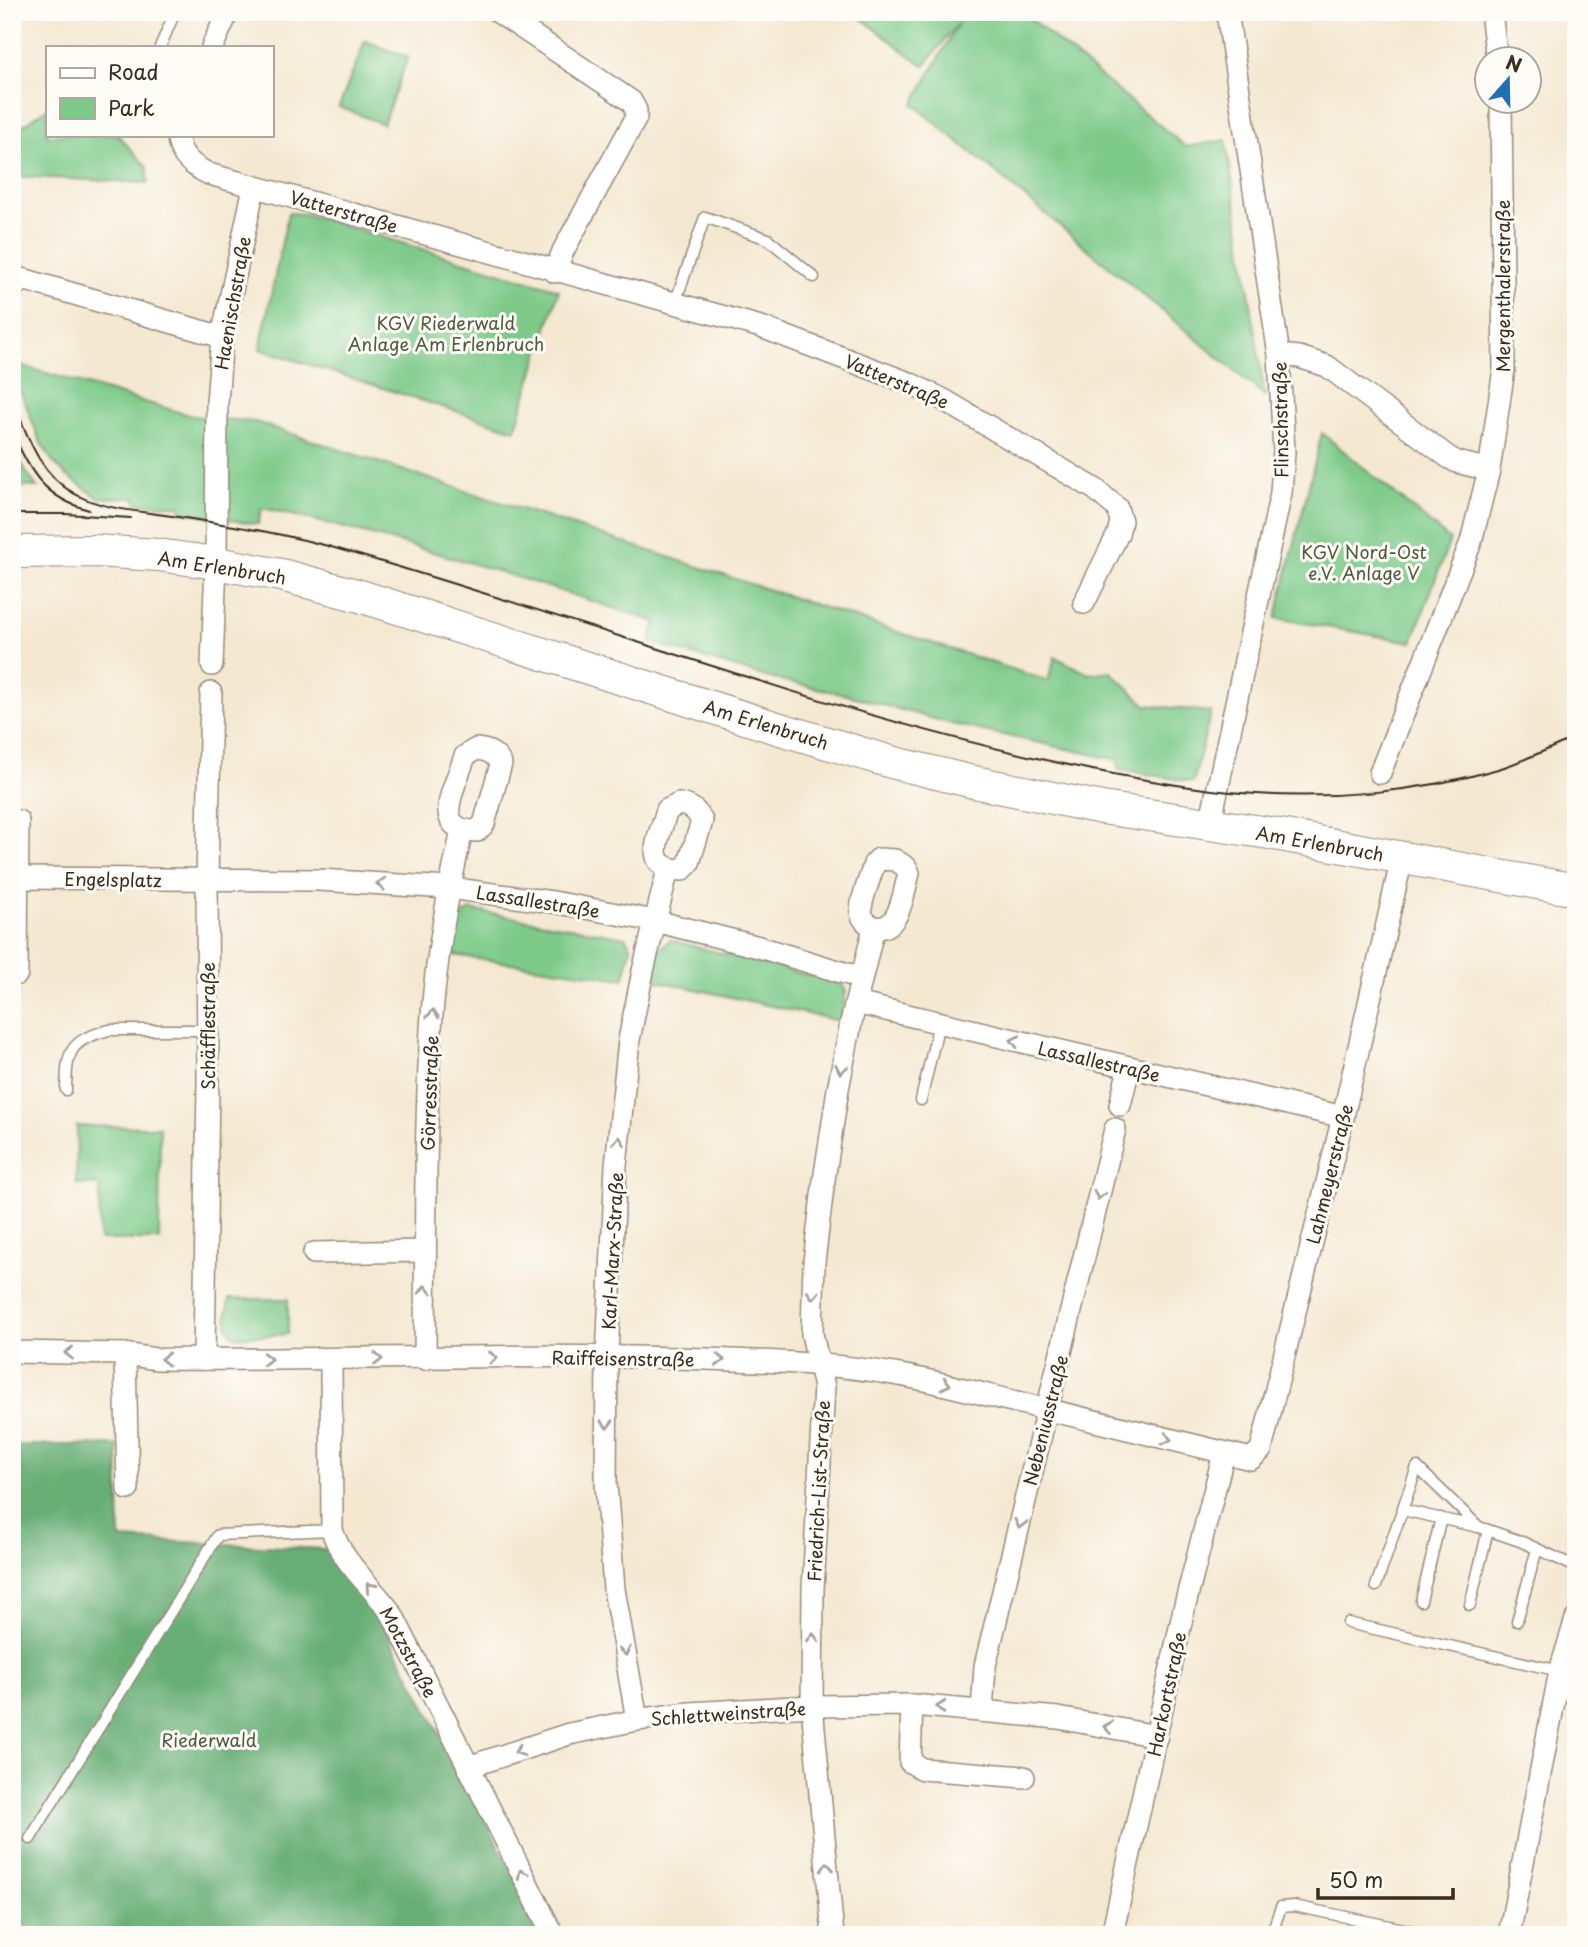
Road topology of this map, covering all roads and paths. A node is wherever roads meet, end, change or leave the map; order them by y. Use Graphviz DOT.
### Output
graph roads {
  1 [pos="175,12"];
  2 [pos="228,12"];
  3 [pos="498,12"];
  4 [pos="1227,12"];
  5 [pos="1491,12"];
  6 [pos="160,46"];
  7 [pos="212,46"];
  8 [pos="1495,46"];
  9 [pos="1501,116"];
  10 [pos="178,136"];
  11 [pos="254,187"];
  12 [pos="555,272"];
  13 [pos="814,277"];
  14 [pos="22,279"];
  15 [pos="12,293"];
  16 [pos="675,303"];
  17 [pos="222,337"];
  18 [pos="1279,355"];
  19 [pos="1489,470"];
  20 [pos="12,552"];
  21 [pos="216,563"];
  22 [pos="1084,603"];
  23 [pos="212,665"];
  24 [pos="211,693"];
  25 [pos="1380,772"];
  26 [pos="12,821"];
  27 [pos="1210,824"];
  28 [pos="462,831"];
  29 [pos="1402,858"];
  30 [pos="668,869"];
  31 [pos="18,878"];
  32 [pos="1576,879"];
  33 [pos="207,880"];
  34 [pos="1528,880"];
  35 [pos="449,888"];
  36 [pos="1576,890"];
  37 [pos="655,921"];
  38 [pos="874,927"];
  39 [pos="12,974"];
  40 [pos="861,978"];
  41 [pos="856,1003"];
  42 [pos="939,1023"];
  43 [pos="208,1030"];
  44 [pos="1129,1068"];
  45 [pos="66,1090"];
  46 [pos="921,1100"];
  47 [pos="1120,1105"];
  48 [pos="1343,1117"];
  49 [pos="1115,1129"];
  50 [pos="425,1251"];
  51 [pos="314,1253"];
  52 [pos="12,1352"];
  53 [pos="125,1354"];
  54 [pos="607,1356"];
  55 [pos="204,1359"];
  56 [pos="331,1359"];
  57 [pos="425,1359"];
  58 [pos="817,1363"];
  59 [pos="1048,1410"];
  60 [pos="1224,1453"];
  61 [pos="128,1489"];
  62 [pos="1403,1510"];
  63 [pos="1441,1518"];
  64 [pos="1483,1529"];
  65 [pos="332,1530"];
  66 [pos="1537,1549"];
  67 [pos="1576,1567"];
  68 [pos="1376,1586"];
  69 [pos="1421,1601"];
  70 [pos="1471,1605"];
  71 [pos="1576,1619"];
  72 [pos="1517,1621"];
  73 [pos="1349,1623"];
  74 [pos="1560,1671"];
  75 [pos="912,1705"];
  76 [pos="812,1706"];
  77 [pos="982,1711"];
  78 [pos="637,1720"];
  79 [pos="1157,1736"];
  80 [pos="468,1767"];
  81 [pos="1024,1777"];
  82 [pos="30,1839"];
  83 [pos="553,1935"];
  84 [pos="833,1935"];
  85 [pos="1112,1935"];
  86 [pos="1271,1935"];
  87 [pos="1432,1935"];
  88 [pos="1509,1935"];
  1 -- 6 [label="lane"];
  2 -- 7 [label="street"];
  3 -- 12 [label="street"];
  4 -- 18 [label="street, Flinschstraße"];
  5 -- 8 [label="street"];
  9 -- 19 [label="street, Mergenthalerstraße"];
  10 -- 11 [label="street"];
  11 -- 12 [label="street, Vatterstraße"];
  11 -- 17 [label="street, Haenischstraße"];
  12 -- 16 [label="street, Vatterstraße"];
  13 -- 16 [label="lane"];
  14 -- 15 [label="lane"];
  14 -- 17 [label="street"];
  16 -- 22 [label="street, Vatterstraße"];
  17 -- 21 [label="street, Haenischstraße"];
  18 -- 19 [label="street"];
  18 -- 27 [label="street, Flinschstraße"];
  19 -- 25 [label="street, Mergenthalerstraße"];
  20 -- 21 [label="main road, Am Erlenbruch"];
  21 -- 23 [label="street"];
  21 -- 27 [label="main road, Am Erlenbruch"];
  24 -- 33 [label="street, Schäfflestraße"];
  26 -- 31 [label="street"];
  27 -- 29 [label="main road, Am Erlenbruch"];
  28 -- 35 [label="street, Görresstraße"];
  29 -- 34 [label="main road, Am Erlenbruch"];
  29 -- 48 [label="street, Lahmeyerstraße"];
  30 -- 37 [label="street, Karl-Marx-Straße"];
  31 -- 33 [label="street, Engelsplatz"];
  31 -- 39 [label="street"];
  32 -- 34 [label="main road, Am Erlenbruch"];
  35 -- 33 [label="street, Lassallestraße, one-way"];
  33 -- 43 [label="street, Schäfflestraße"];
  34 -- 36 [label="main road, Am Erlenbruch"];
  35 -- 37 [label="street, Lassallestraße"];
  50 -- 35 [label="street, Görresstraße, one-way"];
  37 -- 40 [label="street, Lassallestraße"];
  54 -- 37 [label="street, Karl-Marx-Straße, one-way"];
  38 -- 40 [label="street, Friedrich-List-Straße"];
  40 -- 41 [label="street, Friedrich-List-Straße"];
  41 -- 42 [label="street, Lassallestraße"];
  41 -- 58 [label="street, Friedrich-List-Straße, one-way"];
  44 -- 42 [label="street, Lassallestraße, one-way"];
  42 -- 46 [label="lane"];
  43 -- 45 [label="lane"];
  43 -- 55 [label="street, Schäfflestraße"];
  44 -- 47 [label="street"];
  44 -- 48 [label="street, Lassallestraße"];
  48 -- 60 [label="street, Lahmeyerstraße"];
  49 -- 59 [label="street, Nebeniusstraße, one-way"];
  50 -- 51 [label="street"];
  57 -- 50 [label="street, Görresstraße, one-way"];
  53 -- 52 [label="street, Raiffeisenstraße, one-way"];
  55 -- 53 [label="street, Raiffeisenstraße, one-way"];
  53 -- 61 [label="street"];
  57 -- 54 [label="street, Raiffeisenstraße, one-way"];
  54 -- 58 [label="street, Raiffeisenstraße, one-way"];
  54 -- 78 [label="street, Karl-Marx-Straße, one-way"];
  55 -- 56 [label="street, Raiffeisenstraße, one-way"];
  56 -- 57 [label="street, Raiffeisenstraße, one-way"];
  56 -- 65 [label="street, Motzstraße"];
  58 -- 59 [label="street, Raiffeisenstraße, one-way"];
  76 -- 58 [label="street, Friedrich-List-Straße, one-way"];
  59 -- 60 [label="street, Raiffeisenstraße, one-way"];
  59 -- 77 [label="street, Nebeniusstraße, one-way"];
  60 -- 79 [label="street, Harkortstraße"];
  62 -- 63 [label="lane"];
  62 -- 64 [label="lane"];
  62 -- 68 [label="lane"];
  63 -- 64 [label="lane"];
  63 -- 69 [label="lane"];
  64 -- 66 [label="lane"];
  64 -- 70 [label="lane"];
  80 -- 65 [label="street, Motzstraße, one-way"];
  65 -- 82 [label="lane"];
  66 -- 67 [label="lane"];
  66 -- 72 [label="lane"];
  71 -- 74 [label="street"];
  73 -- 74 [label="lane"];
  74 -- 88 [label="street"];
  75 -- 76 [label="street, Schlettweinstraße"];
  77 -- 75 [label="street, Schlettweinstraße, one-way"];
  75 -- 81 [label="street"];
  76 -- 78 [label="street, Schlettweinstraße"];
  84 -- 76 [label="street, Friedrich-List-Straße, one-way"];
  79 -- 77 [label="street, Schlettweinstraße, one-way"];
  78 -- 80 [label="street, Schlettweinstraße, one-way"];
  79 -- 85 [label="street, Harkortstraße"];
  83 -- 80 [label="street, Motzstraße, one-way"];
  86 -- 87 [label="lane"];
}
